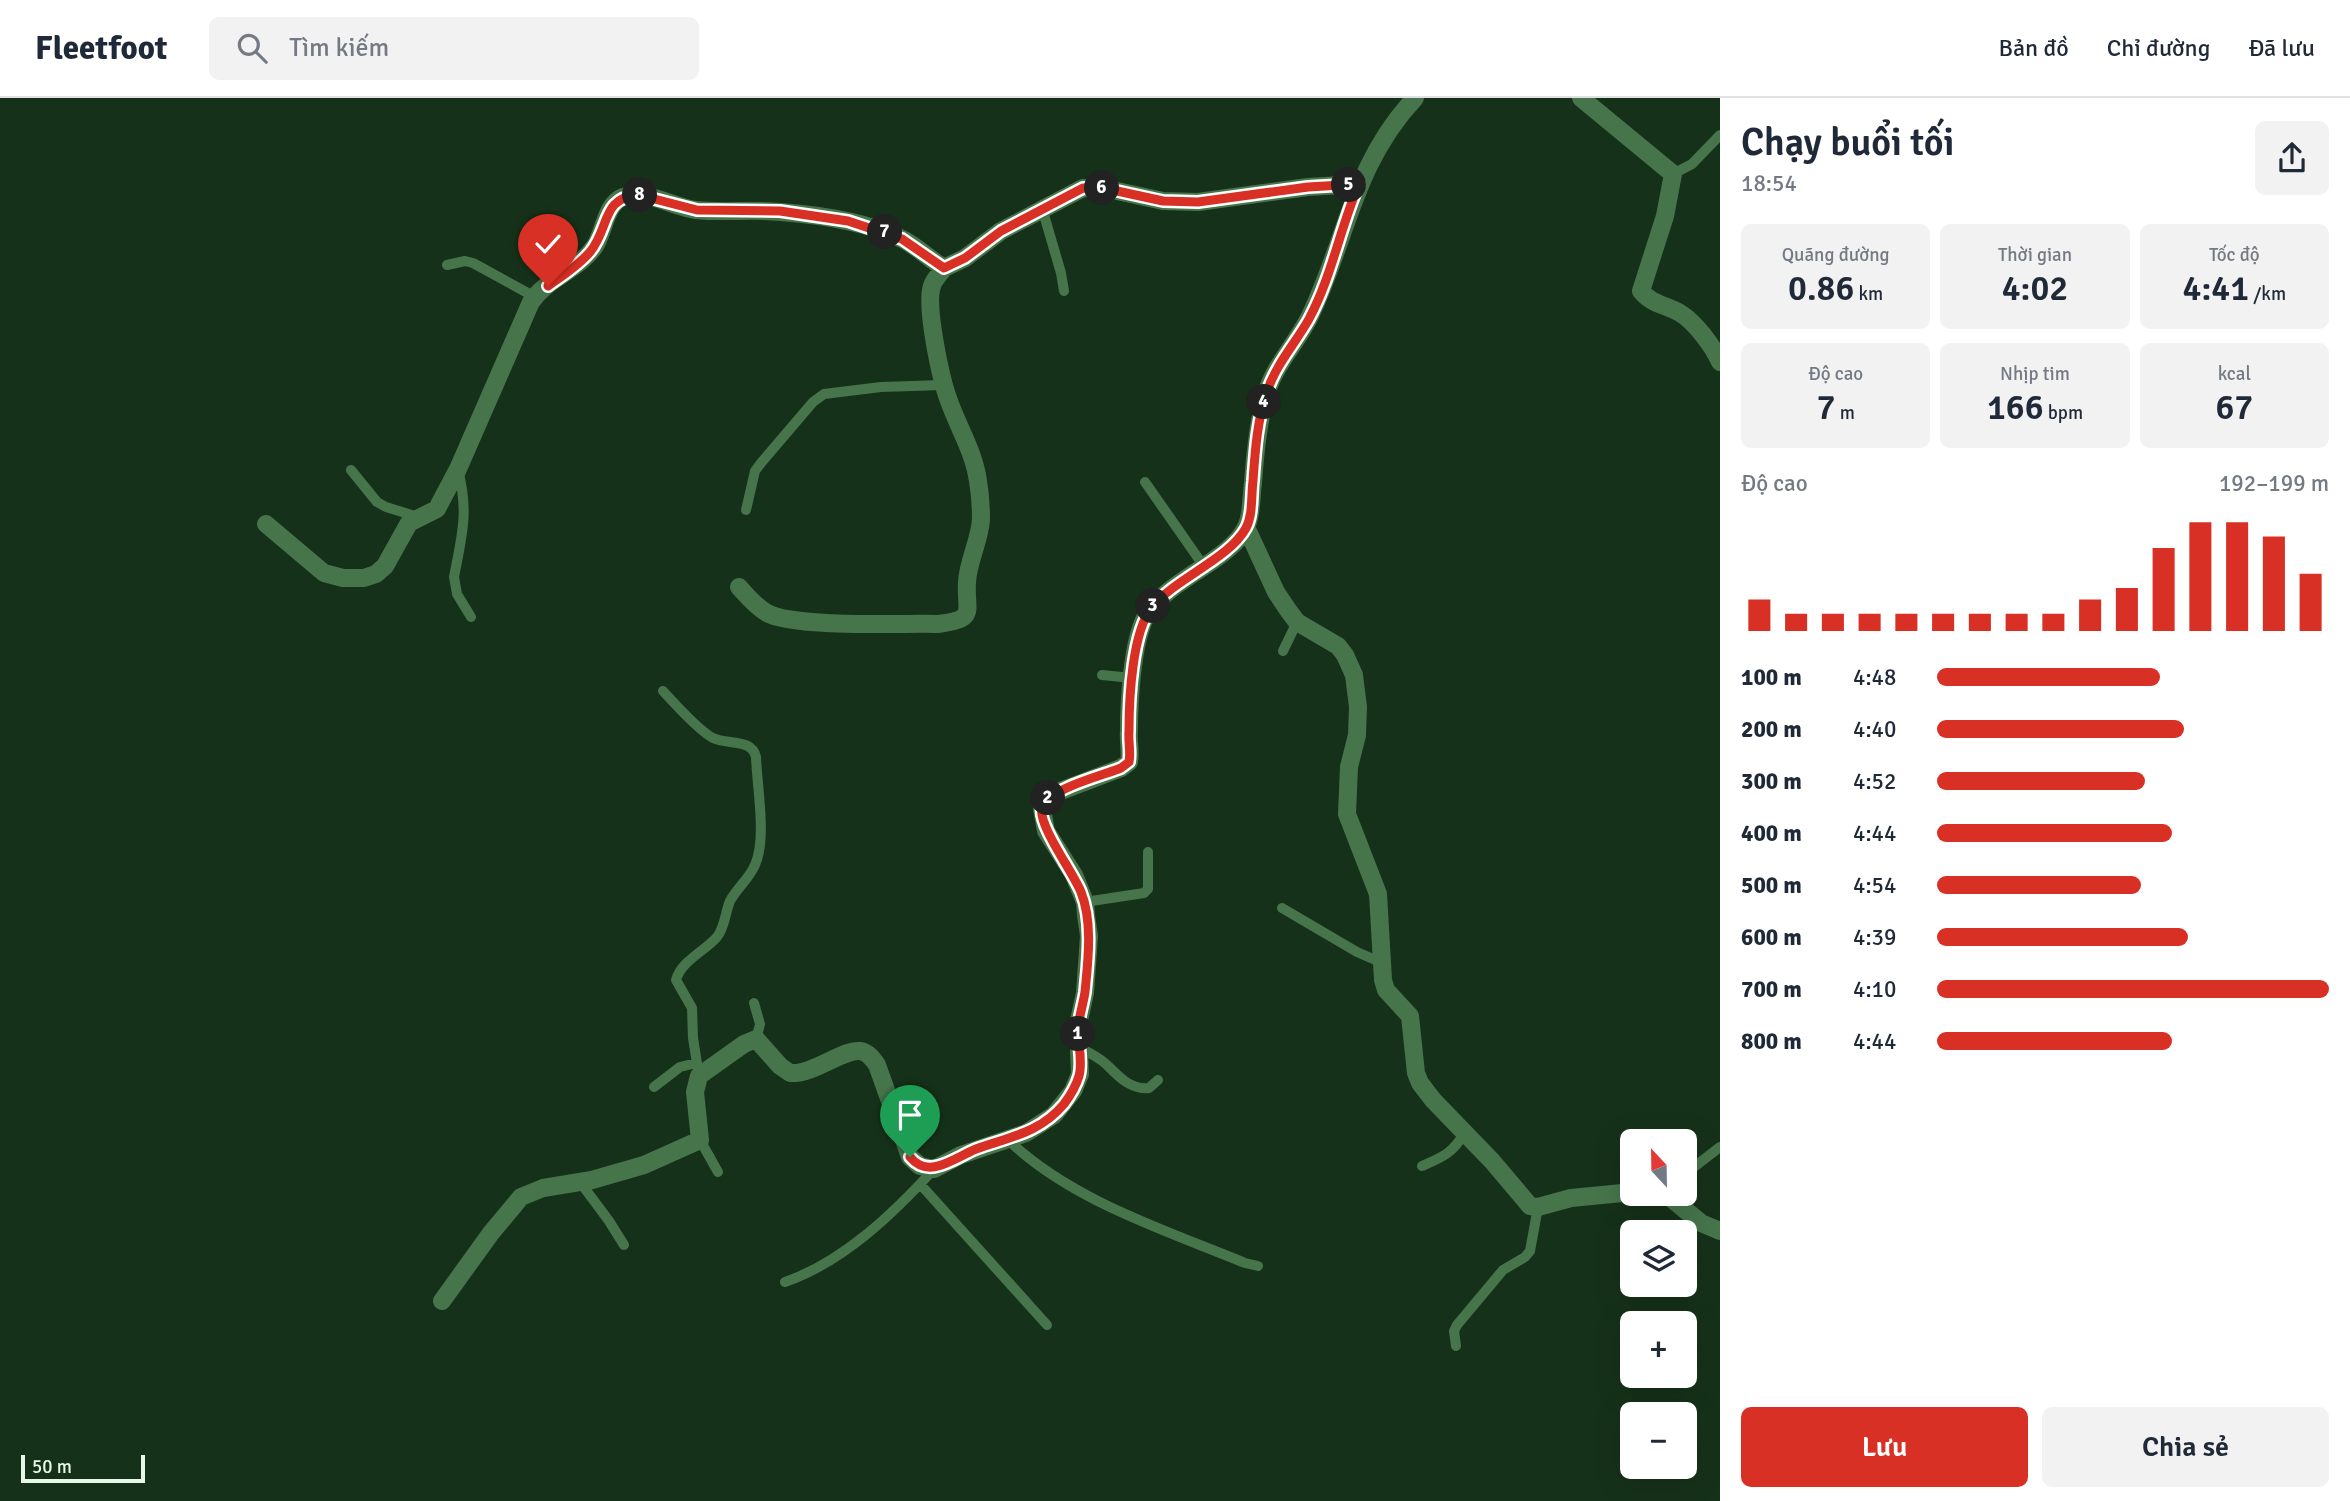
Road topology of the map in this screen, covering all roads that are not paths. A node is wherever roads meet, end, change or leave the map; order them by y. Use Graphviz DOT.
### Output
graph roads {
  1 [pos="1415,98"];
  2 [pos="1581,98"];
  3 [pos="1720,135"];
  4 [pos="1673,174"];
  5 [pos="1359,184"];
  6 [pos="1042,208"];
  7 [pos="447,264"];
  8 [pos="944,268"];
  9 [pos="1064,291"];
  10 [pos="535,297"];
  11 [pos="1720,362"];
  12 [pos="943,385"];
  13 [pos="351,470"];
  14 [pos="458,470"];
  15 [pos="1145,482"];
  16 [pos="746,510"];
  17 [pos="418,517"];
  18 [pos="266,524"];
  19 [pos="1246,527"];
  20 [pos="1203,565"];
  21 [pos="739,587"];
  22 [pos="471,617"];
  23 [pos="1297,622"];
  24 [pos="1283,651"];
  25 [pos="1102,675"];
  26 [pos="1132,678"];
  27 [pos="663,691"];
  28 [pos="1148,852"];
  29 [pos="1085,902"];
  30 [pos="1282,908"];
  31 [pos="1380,962"];
  32 [pos="754,1003"];
  33 [pos="756,1039"];
  34 [pos="1078,1046"];
  35 [pos="698,1069"];
  36 [pos="1158,1080"];
  37 [pos="654,1087"];
  38 [pos="1465,1132"];
  39 [pos="699,1140"];
  40 [pos="1008,1140"];
  41 [pos="1720,1147"];
  42 [pos="1698,1164"];
  43 [pos="1422,1166"];
  44 [pos="934,1169"];
  45 [pos="718,1172"];
  46 [pos="580,1182"];
  47 [pos="920,1184"];
  48 [pos="1620,1193"];
  49 [pos="1680,1206"];
  50 [pos="1538,1207"];
  51 [pos="1720,1231"];
  52 [pos="624,1245"];
  53 [pos="1258,1266"];
  54 [pos="785,1282"];
  55 [pos="442,1301"];
  56 [pos="1047,1325"];
  57 [pos="1456,1346"];
  1 -- 5 [label="street"];
  2 -- 4 [label="street"];
  3 -- 4 [label="lane"];
  4 -- 11 [label="street"];
  5 -- 6 [label="street"];
  5 -- 19 [label="street"];
  6 -- 8 [label="street"];
  6 -- 9 [label="lane"];
  7 -- 10 [label="lane"];
  8 -- 10 [label="street"];
  8 -- 12 [label="street"];
  10 -- 14 [label="street"];
  12 -- 16 [label="lane"];
  12 -- 21 [label="street"];
  13 -- 17 [label="lane"];
  14 -- 17 [label="street"];
  14 -- 22 [label="lane"];
  15 -- 20 [label="lane"];
  17 -- 18 [label="street"];
  19 -- 20 [label="street"];
  19 -- 23 [label="street"];
  20 -- 26 [label="street"];
  23 -- 24 [label="lane"];
  23 -- 31 [label="street"];
  25 -- 26 [label="lane"];
  26 -- 29 [label="street"];
  27 -- 35 [label="lane"];
  28 -- 29 [label="lane"];
  29 -- 34 [label="street"];
  30 -- 31 [label="lane"];
  31 -- 38 [label="street"];
  32 -- 33 [label="lane"];
  33 -- 35 [label="street"];
  33 -- 44 [label="street"];
  34 -- 36 [label="lane"];
  34 -- 40 [label="street"];
  35 -- 37 [label="lane"];
  35 -- 39 [label="street"];
  38 -- 43 [label="lane"];
  38 -- 50 [label="street"];
  39 -- 45 [label="lane"];
  39 -- 46 [label="street"];
  40 -- 44 [label="street"];
  40 -- 53 [label="lane"];
  41 -- 42 [label="lane"];
  44 -- 47 [label="lane"];
  46 -- 52 [label="lane"];
  46 -- 55 [label="street"];
  47 -- 54 [label="lane"];
  47 -- 56 [label="lane"];
  48 -- 50 [label="street"];
  49 -- 51 [label="street"];
  50 -- 57 [label="lane"];
}
